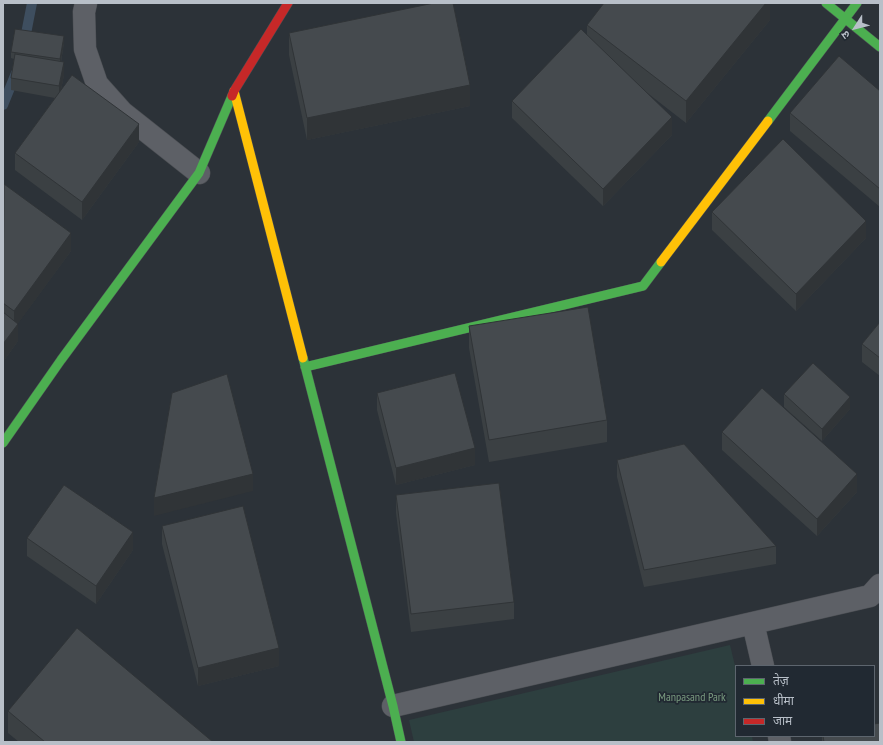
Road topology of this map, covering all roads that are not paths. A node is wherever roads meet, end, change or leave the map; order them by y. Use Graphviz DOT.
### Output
graph roads {
  1 [pos="86,3"];
  2 [pos="288,3"];
  3 [pos="826,3"];
  4 [pos="857,3"];
  5 [pos="845,18"];
  6 [pos="880,47"];
  7 [pos="234,91"];
  8 [pos="199,172"];
  9 [pos="305,367"];
  10 [pos="3,443"];
  11 [pos="880,585"];
  12 [pos="753,623"];
  13 [pos="763,665"];
  14 [pos="393,706"];
  15 [pos="401,742"];
  1 -- 8 [label="street"];
  2 -- 7 [label="street"];
  3 -- 5 [label="street"];
  4 -- 5 [label="street"];
  5 -- 6 [label="street"];
  5 -- 9 [label="street"];
  7 -- 8 [label="street"];
  7 -- 9 [label="street"];
  8 -- 10 [label="street"];
  9 -- 14 [label="street"];
  11 -- 12 [label="street"];
  12 -- 13 [label="street"];
  12 -- 14 [label="street"];
  14 -- 15 [label="street"];
}
